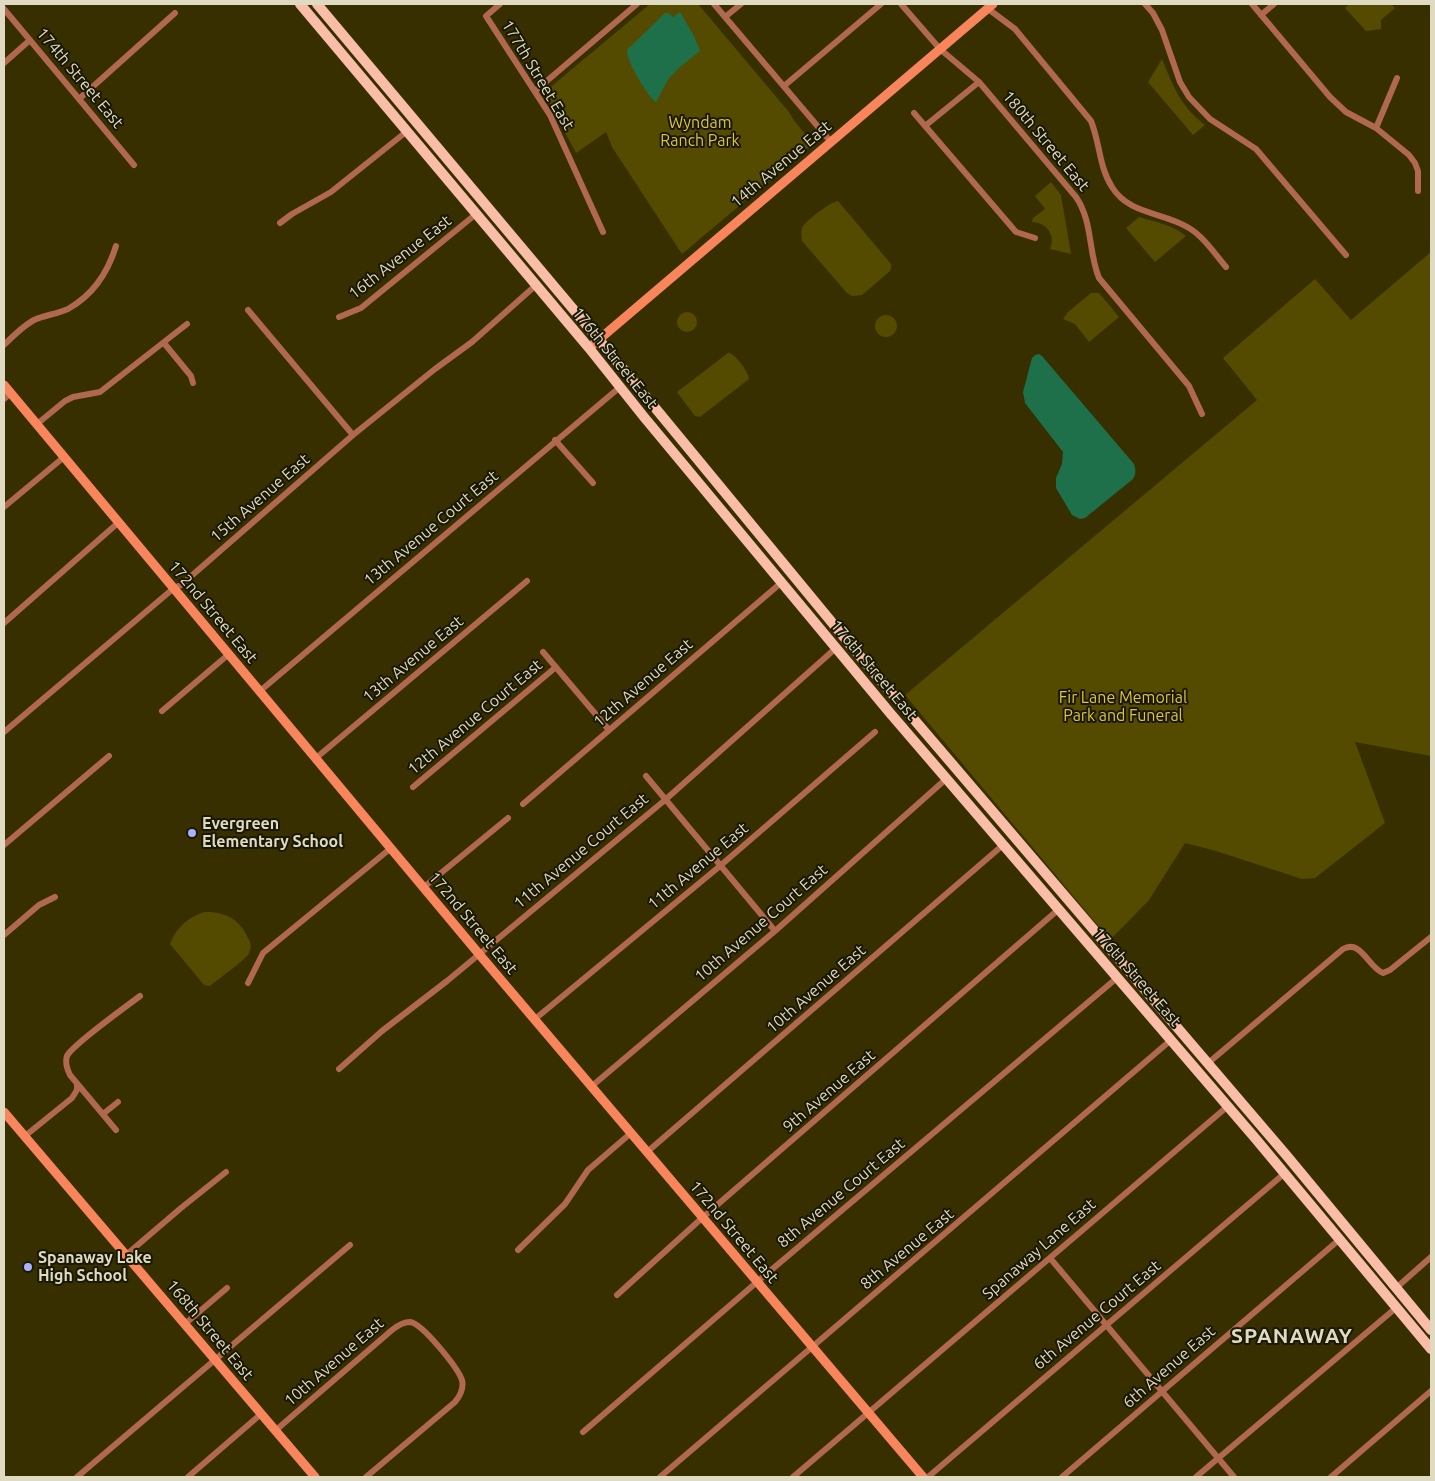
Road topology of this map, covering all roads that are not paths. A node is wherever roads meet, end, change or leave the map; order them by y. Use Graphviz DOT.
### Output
graph roads {
  1 [pos="300,4"];
  2 [pos="308,4"];
  3 [pos="500,4"];
  4 [pos="637,4"];
  5 [pos="714,4"];
  6 [pos="741,4"];
  7 [pos="881,4"];
  8 [pos="901,4"];
  9 [pos="1145,4"];
  10 [pos="1252,4"];
  11 [pos="1274,4"];
  12 [pos="990,6"];
  13 [pos="320,7"];
  14 [pos="4,9"];
  15 [pos="175,13"];
  16 [pos="1261,15"];
  17 [pos="725,17"];
  18 [pos="30,40"];
  19 [pos="940,49"];
  20 [pos="4,62"];
  21 [pos="1397,78"];
  22 [pos="979,82"];
  23 [pos="784,86"];
  24 [pos="535,91"];
  25 [pos="79,99"];
  26 [pos="914,113"];
  27 [pos="925,126"];
  28 [pos="1376,128"];
  29 [pos="406,132"];
  30 [pos="831,142"];
  31 [pos="448,160"];
  32 [pos="134,165"];
  33 [pos="438,170"];
  34 [pos="1418,190"];
  35 [pos="476,214"];
  36 [pos="280,223"];
  37 [pos="603,232"];
  38 [pos="1036,238"];
  39 [pos="116,246"];
  40 [pos="1346,255"];
  41 [pos="1226,267"];
  42 [pos="535,286"];
  43 [pos="248,310"];
  44 [pos="339,317"];
  45 [pos="187,324"];
  46 [pos="598,339"];
  47 [pos="164,342"];
  48 [pos="4,345"];
  49 [pos="588,348"];
  50 [pos="192,383"];
  51 [pos="4,385"];
  52 [pos="620,387"];
  53 [pos="7,396"];
  54 [pos="1202,414"];
  55 [pos="37,424"];
  56 [pos="353,435"];
  57 [pos="556,440"];
  58 [pos="690,452"];
  59 [pos="64,457"];
  60 [pos="593,484"];
  61 [pos="4,507"];
  62 [pos="119,522"];
  63 [pos="526,581"];
  64 [pos="782,582"];
  65 [pos="174,588"];
  66 [pos="4,623"];
  67 [pos="836,648"];
  68 [pos="543,652"];
  69 [pos="229,654"];
  70 [pos="556,667"];
  71 [pos="260,691"];
  72 [pos="890,691"];
  73 [pos="162,711"];
  74 [pos="609,730"];
  75 [pos="4,732"];
  76 [pos="875,732"];
  77 [pos="109,756"];
  78 [pos="316,758"];
  79 [pos="646,776"];
  80 [pos="946,779"];
  81 [pos="413,787"];
  82 [pos="665,800"];
  83 [pos="523,804"];
  84 [pos="508,818"];
  85 [pos="4,845"];
  86 [pos="1003,845"];
  87 [pos="391,848"];
  88 [pos="720,866"];
  89 [pos="424,887"];
  90 [pos="55,897"];
  91 [pos="1059,909"];
  92 [pos="775,931"];
  93 [pos="4,935"];
  94 [pos="1431,938"];
  95 [pos="479,954"];
  96 [pos="1118,976"];
  97 [pos="248,983"];
  98 [pos="140,996"];
  99 [pos="1164,1013"];
  100 [pos="536,1019"];
  101 [pos="1171,1040"];
  102 [pos="1207,1064"];
  103 [pos="339,1069"];
  104 [pos="1220,1078"];
  105 [pos="76,1085"];
  106 [pos="592,1086"];
  107 [pos="118,1102"];
  108 [pos="1228,1106"];
  109 [pos="4,1112"];
  110 [pos="103,1114"];
  111 [pos="116,1130"];
  112 [pos="631,1133"];
  113 [pos="25,1136"];
  114 [pos="647,1152"];
  115 [pos="226,1172"];
  116 [pos="1285,1172"];
  117 [pos="702,1218"];
  118 [pos="1340,1239"];
  119 [pos="350,1245"];
  120 [pos="518,1250"];
  121 [pos="126,1255"];
  122 [pos="1431,1257"];
  123 [pos="1050,1258"];
  124 [pos="757,1282"];
  125 [pos="227,1288"];
  126 [pos="1396,1288"];
  127 [pos="616,1294"];
  128 [pos="1397,1307"];
  129 [pos="186,1323"];
  130 [pos="1106,1325"];
  131 [pos="1431,1330"];
  132 [pos="812,1348"];
  133 [pos="1431,1349"];
  134 [pos="216,1359"];
  135 [pos="1431,1391"];
  136 [pos="1161,1392"];
  137 [pos="261,1414"];
  138 [pos="868,1414"];
  139 [pos="276,1430"];
  140 [pos="583,1432"];
  141 [pos="1218,1459"];
  142 [pos="77,1477"];
  143 [pos="188,1477"];
  144 [pos="315,1477"];
  145 [pos="366,1477"];
  146 [pos="660,1477"];
  147 [pos="793,1477"];
  148 [pos="923,1477"];
  149 [pos="928,1477"];
  150 [pos="1062,1477"];
  151 [pos="1196,1477"];
  152 [pos="1234,1477"];
  153 [pos="1331,1477"];
  1 -- 29 [label="main road, 176th Street East"];
  2 -- 13 [label="main road"];
  3 -- 24 [label="street, 177th Street East"];
  4 -- 24 [label="street"];
  5 -- 17 [label="street"];
  6 -- 17 [label="street"];
  7 -- 23 [label="street"];
  8 -- 19 [label="street, 180th Street East"];
  9 -- 40 [label="street"];
  10 -- 16 [label="street"];
  11 -- 16 [label="street"];
  12 -- 19 [label="street, 14th Avenue East"];
  12 -- 41 [label="street"];
  13 -- 31 [label="main road, 176th Street East"];
  14 -- 18 [label="street, 174th Street East"];
  15 -- 25 [label="street"];
  16 -- 28 [label="street"];
  17 -- 23 [label="street"];
  18 -- 20 [label="street"];
  18 -- 25 [label="street, 174th Street East"];
  19 -- 22 [label="street, 180th Street East"];
  19 -- 30 [label="street, 14th Avenue East"];
  21 -- 28 [label="street"];
  22 -- 27 [label="street"];
  22 -- 54 [label="street, 180th Street East"];
  23 -- 30 [label="street"];
  24 -- 37 [label="street, 177th Street East"];
  25 -- 32 [label="street, 174th Street East"];
  26 -- 27 [label="street"];
  27 -- 38 [label="street"];
  28 -- 34 [label="street"];
  29 -- 33 [label="main road, 176th Street East"];
  29 -- 36 [label="street"];
  30 -- 46 [label="street, 14th Avenue East"];
  31 -- 33 [label="main road"];
  31 -- 46 [label="main road, 176th Street East"];
  33 -- 35 [label="main road, 176th Street East"];
  35 -- 42 [label="main road, 176th Street East"];
  35 -- 44 [label="street, 16th Avenue East"];
  39 -- 48 [label="street"];
  42 -- 49 [label="main road, 176th Street East"];
  42 -- 56 [label="street, 15th Avenue East"];
  43 -- 56 [label="street"];
  45 -- 47 [label="street"];
  46 -- 49 [label="street, 14th Avenue East"];
  46 -- 58 [label="main road, 176th Street East"];
  47 -- 50 [label="street"];
  47 -- 55 [label="street"];
  49 -- 52 [label="main road, 176th Street East"];
  51 -- 53 [label="street, 172nd Street East"];
  52 -- 57 [label="street, 13th Avenue Court East"];
  52 -- 58 [label="main road"];
  52 -- 64 [label="main road, 176th Street East"];
  53 -- 55 [label="street, 172nd Street East"];
  55 -- 59 [label="street, 172nd Street East"];
  56 -- 65 [label="street, 15th Avenue East"];
  57 -- 60 [label="street"];
  57 -- 71 [label="street, 13th Avenue Court East"];
  58 -- 72 [label="main road, 176th Street East"];
  59 -- 61 [label="street"];
  59 -- 62 [label="street, 172nd Street East"];
  62 -- 65 [label="street, 172nd Street East"];
  62 -- 66 [label="street"];
  63 -- 78 [label="street, 13th Avenue East"];
  64 -- 67 [label="main road, 176th Street East"];
  64 -- 74 [label="street, 12th Avenue East"];
  65 -- 69 [label="street, 172nd Street East"];
  65 -- 75 [label="street, 15th Avenue East"];
  67 -- 72 [label="main road"];
  67 -- 80 [label="main road, 176th Street East"];
  67 -- 82 [label="street, 11th Avenue Court East"];
  68 -- 70 [label="street"];
  69 -- 71 [label="street, 172nd Street East"];
  69 -- 73 [label="street"];
  70 -- 74 [label="street"];
  70 -- 81 [label="street, 12th Avenue Court East"];
  71 -- 78 [label="street, 172nd Street East"];
  72 -- 99 [label="main road, 176th Street East"];
  74 -- 83 [label="street, 12th Avenue East"];
  76 -- 88 [label="street, 11th Avenue East"];
  77 -- 85 [label="street"];
  78 -- 87 [label="street, 172nd Street East"];
  79 -- 82 [label="street"];
  80 -- 86 [label="main road, 176th Street East"];
  80 -- 92 [label="street, 10th Avenue Court East"];
  82 -- 88 [label="street"];
  82 -- 95 [label="street, 11th Avenue Court East"];
  84 -- 89 [label="street"];
  86 -- 91 [label="main road, 176th Street East"];
  86 -- 114 [label="street, 10th Avenue East"];
  87 -- 89 [label="street, 172nd Street East"];
  87 -- 97 [label="street"];
  88 -- 92 [label="street"];
  88 -- 100 [label="street, 11th Avenue East"];
  89 -- 95 [label="street, 172nd Street East"];
  90 -- 93 [label="street"];
  91 -- 96 [label="main road, 176th Street East"];
  91 -- 117 [label="street, 9th Avenue East"];
  92 -- 106 [label="street, 10th Avenue Court East"];
  94 -- 102 [label="street"];
  95 -- 100 [label="street, 172nd Street East"];
  95 -- 103 [label="street, 11th Avenue Court East"];
  96 -- 99 [label="main road"];
  96 -- 101 [label="main road, 176th Street East"];
  96 -- 124 [label="street, 8th Avenue Court East"];
  98 -- 105 [label="street"];
  99 -- 102 [label="main road, 176th Street East"];
  100 -- 106 [label="street, 172nd Street East"];
  101 -- 104 [label="main road"];
  101 -- 108 [label="main road, 176th Street East"];
  101 -- 132 [label="street, 8th Avenue East"];
  102 -- 104 [label="main road, 176th Street East"];
  104 -- 126 [label="main road, 176th Street East"];
  105 -- 110 [label="street"];
  105 -- 113 [label="street"];
  106 -- 112 [label="street, 172nd Street East"];
  107 -- 110 [label="street"];
  108 -- 116 [label="main road, 176th Street East"];
  108 -- 123 [label="street, Spanaway Lane East"];
  109 -- 113 [label="street, 168th Street East"];
  110 -- 111 [label="street"];
  112 -- 114 [label="street, 172nd Street East"];
  112 -- 120 [label="street"];
  113 -- 121 [label="street, 168th Street East"];
  114 -- 117 [label="street, 172nd Street East"];
  115 -- 121 [label="street"];
  116 -- 118 [label="main road, 176th Street East"];
  116 -- 130 [label="street, 6th Avenue Court East"];
  117 -- 124 [label="street, 172nd Street East"];
  117 -- 127 [label="street, 9th Avenue East"];
  118 -- 126 [label="main road"];
  118 -- 128 [label="main road, 176th Street East"];
  118 -- 136 [label="street, 6th Avenue East"];
  119 -- 134 [label="street"];
  121 -- 129 [label="street, 168th Street East"];
  122 -- 126 [label="street"];
  123 -- 130 [label="street"];
  123 -- 138 [label="street, Spanaway Lane East"];
  124 -- 132 [label="street, 172nd Street East"];
  124 -- 140 [label="street, 8th Avenue Court East"];
  125 -- 129 [label="street"];
  126 -- 131 [label="main road, 176th Street East"];
  128 -- 133 [label="main road, 176th Street East"];
  128 -- 141 [label="street"];
  129 -- 134 [label="street, 168th Street East"];
  130 -- 136 [label="street"];
  130 -- 149 [label="street, 6th Avenue Court East"];
  132 -- 138 [label="street, 172nd Street East"];
  132 -- 146 [label="street, 8th Avenue East"];
  134 -- 137 [label="street, 168th Street East"];
  134 -- 142 [label="street"];
  135 -- 153 [label="street"];
  136 -- 141 [label="street"];
  136 -- 150 [label="street, 6th Avenue East"];
  137 -- 139 [label="street, 168th Street East"];
  137 -- 143 [label="street"];
  138 -- 147 [label="street, Spanaway Lane East"];
  138 -- 148 [label="street, 172nd Street East"];
  139 -- 144 [label="street, 168th Street East"];
  139 -- 145 [label="street, 10th Avenue East"];
  141 -- 151 [label="street"];
  141 -- 152 [label="street"];
}
